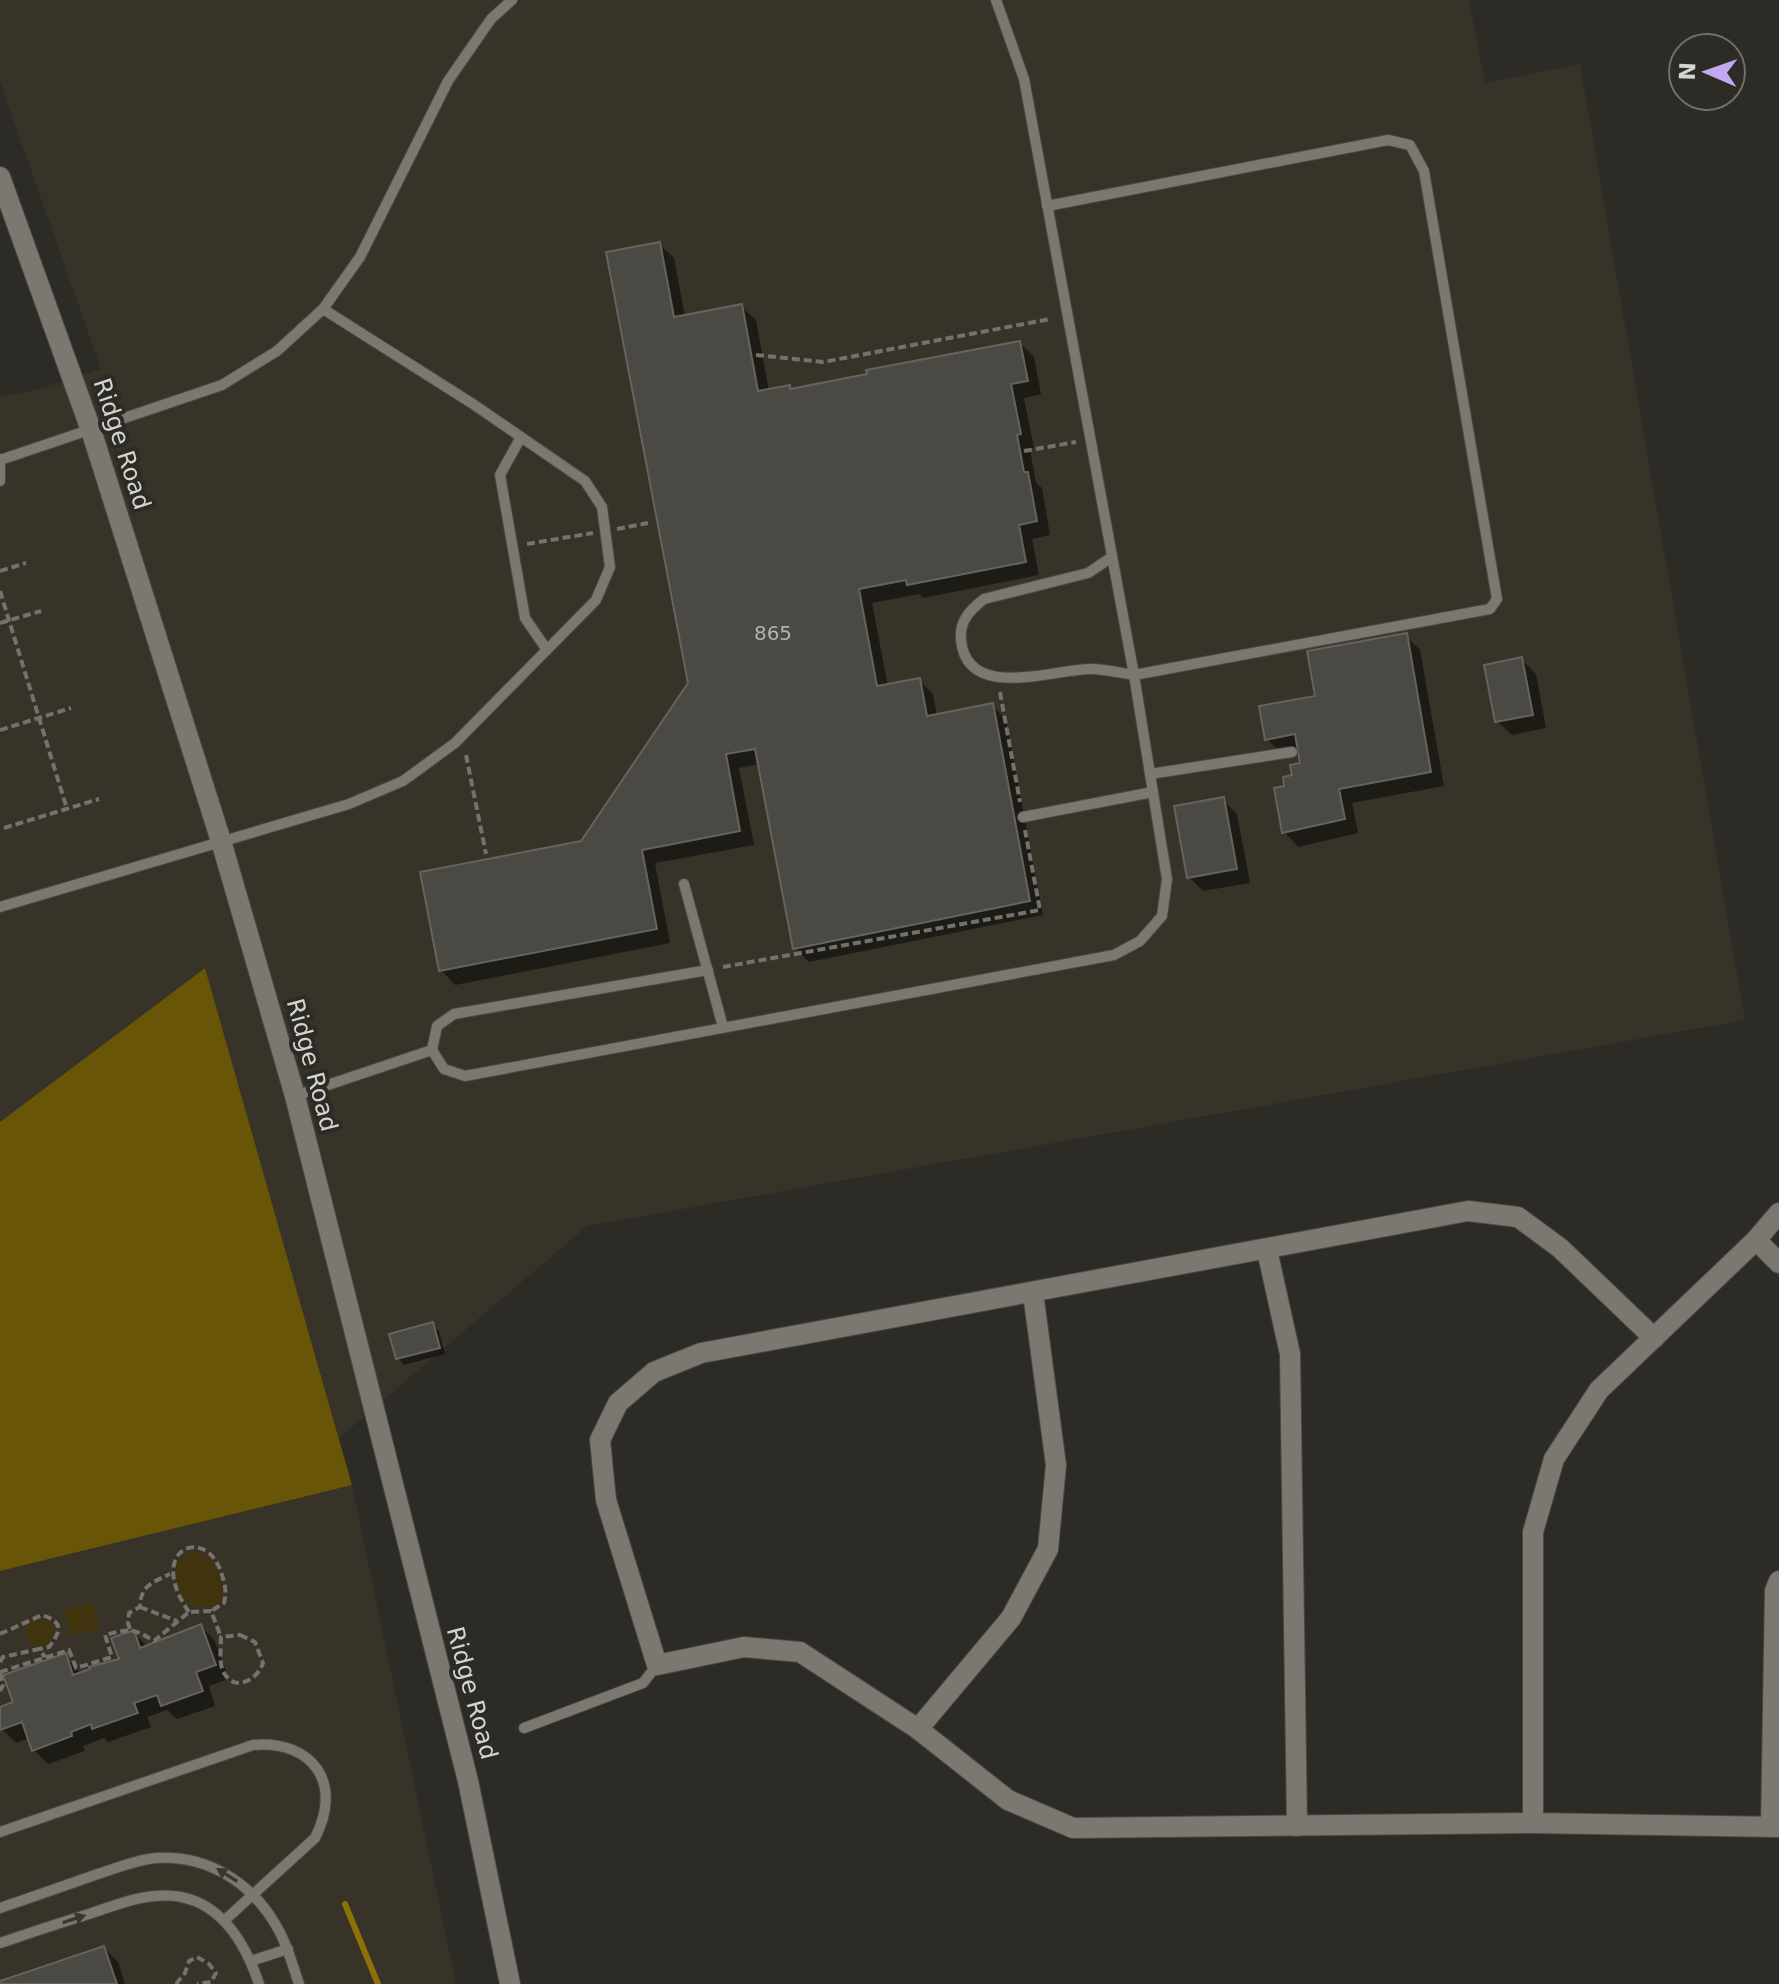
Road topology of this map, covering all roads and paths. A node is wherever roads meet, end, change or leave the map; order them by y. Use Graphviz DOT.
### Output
graph roads {
  1 [pos="512,0"];
  2 [pos="996,0"];
  3 [pos="0,177"];
  4 [pos="1047,206"];
  5 [pos="323,309"];
  6 [pos="1050,319"];
  7 [pos="756,355"];
  8 [pos="91,430"];
  9 [pos="521,437"];
  10 [pos="1090,440"];
  11 [pos="1024,451"];
  12 [pos="1,459"];
  13 [pos="0,481"];
  14 [pos="648,523"];
  15 [pos="605,531"];
  16 [pos="512,547"];
  17 [pos="1112,557"];
  18 [pos="26,563"];
  19 [pos="0,571"];
  20 [pos="0,591"];
  21 [pos="41,611"];
  22 [pos="9,620"];
  23 [pos="0,623"];
  24 [pos="547,650"];
  25 [pos="1134,675"];
  26 [pos="997,678"];
  27 [pos="71,708"];
  28 [pos="39,718"];
  29 [pos="0,730"];
  30 [pos="455,743"];
  31 [pos="1292,752"];
  32 [pos="1150,774"];
  33 [pos="1153,792"];
  34 [pos="99,799"];
  35 [pos="67,809"];
  36 [pos="1023,817"];
  37 [pos="4,828"];
  38 [pos="221,841"];
  39 [pos="486,854"];
  40 [pos="684,884"];
  41 [pos="0,907"];
  42 [pos="708,970"];
  43 [pos="723,1027"];
  44 [pos="432,1050"];
  45 [pos="295,1096"];
  46 [pos="1779,1213"];
  47 [pos="1756,1240"];
  48 [pos="1267,1250"];
  49 [pos="1779,1263"];
  50 [pos="1033,1293"];
  51 [pos="1654,1338"];
  52 [pos="170,1574"];
  53 [pos="1779,1581"];
  54 [pos="140,1607"];
  55 [pos="211,1611"];
  56 [pos="189,1612"];
  57 [pos="177,1621"];
  58 [pos="130,1629"];
  59 [pos="0,1634"];
  60 [pos="221,1637"];
  61 [pos="39,1649"];
  62 [pos="45,1657"];
  63 [pos="1,1658"];
  64 [pos="657,1665"];
  65 [pos="0,1672"];
  66 [pos="1,1686"];
  67 [pos="524,1728"];
  68 [pos="918,1729"];
  69 [pos="1533,1823"];
  70 [pos="1297,1826"];
  71 [pos="1775,1827"];
  72 [pos="0,1832"];
  73 [pos="254,1895"];
  74 [pos="0,1908"];
  75 [pos="225,1920"];
  76 [pos="0,1943"];
  77 [pos="288,1949"];
  78 [pos="251,1961"];
  79 [pos="176,1984"];
  80 [pos="197,1984"];
  81 [pos="259,1984"];
  82 [pos="299,1984"];
  83 [pos="510,1984"];
  1 -- 5 [label="lane"];
  2 -- 4 [label="lane"];
  3 -- 8 [label="street, Ridge Road"];
  4 -- 10 [label="lane"];
  4 -- 25 [label="lane"];
  5 -- 8 [label="lane"];
  5 -- 9 [label="lane"];
  6 -- 7 [label="path"];
  8 -- 12 [label="lane"];
  8 -- 38 [label="street, Ridge Road"];
  9 -- 15 [label="lane"];
  9 -- 16 [label="lane"];
  10 -- 11 [label="path"];
  10 -- 17 [label="lane"];
  12 -- 13 [label="lane"];
  14 -- 15 [label="path"];
  15 -- 16 [label="path"];
  15 -- 24 [label="lane"];
  16 -- 24 [label="lane"];
  17 -- 25 [label="lane"];
  17 -- 26 [label="lane"];
  18 -- 19 [label="path"];
  20 -- 22 [label="path"];
  21 -- 22 [label="path"];
  22 -- 23 [label="path"];
  22 -- 28 [label="path"];
  24 -- 30 [label="lane"];
  25 -- 26 [label="lane"];
  25 -- 32 [label="lane"];
  26 -- 36 [label="path"];
  27 -- 28 [label="path"];
  28 -- 29 [label="path"];
  28 -- 35 [label="path"];
  30 -- 38 [label="lane"];
  30 -- 39 [label="path"];
  31 -- 32 [label="lane"];
  32 -- 33 [label="lane"];
  33 -- 36 [label="lane"];
  33 -- 43 [label="lane"];
  34 -- 35 [label="path"];
  35 -- 37 [label="path"];
  36 -- 42 [label="path"];
  38 -- 41 [label="lane"];
  38 -- 45 [label="street, Ridge Road"];
  40 -- 42 [label="lane"];
  42 -- 43 [label="lane"];
  42 -- 44 [label="lane"];
  43 -- 44 [label="lane"];
  44 -- 45 [label="lane"];
  45 -- 83 [label="street, Ridge Road"];
  46 -- 47 [label="street"];
  47 -- 49 [label="street"];
  47 -- 51 [label="street"];
  48 -- 50 [label="street"];
  48 -- 51 [label="street"];
  48 -- 70 [label="street"];
  50 -- 64 [label="street"];
  50 -- 68 [label="street"];
  51 -- 69 [label="street"];
  52 -- 54 [label="path"];
  52 -- 55 [label="path"];
  52 -- 56 [label="path"];
  53 -- 71 [label="street"];
  54 -- 57 [label="path"];
  54 -- 58 [label="path"];
  55 -- 56 [label="path"];
  55 -- 60 [label="path"];
  56 -- 57 [label="path"];
  57 -- 58 [label="path"];
  58 -- 62 [label="path"];
  59 -- 61 [label="path"];
  60 -- 60 [label="path"];
  61 -- 62 [label="path"];
  61 -- 63 [label="path"];
  62 -- 65 [label="path"];
  64 -- 67 [label="lane"];
  64 -- 68 [label="street"];
  65 -- 66 [label="path"];
  68 -- 70 [label="street"];
  69 -- 70 [label="street"];
  69 -- 71 [label="street"];
  72 -- 73 [label="lane"];
  73 -- 74 [label="lane, one-way"];
  73 -- 75 [label="lane"];
  73 -- 77 [label="lane"];
  76 -- 75 [label="lane, one-way"];
  75 -- 78 [label="lane"];
  77 -- 78 [label="lane"];
  77 -- 82 [label="lane"];
  78 -- 81 [label="lane"];
  79 -- 80 [label="path"];
}
